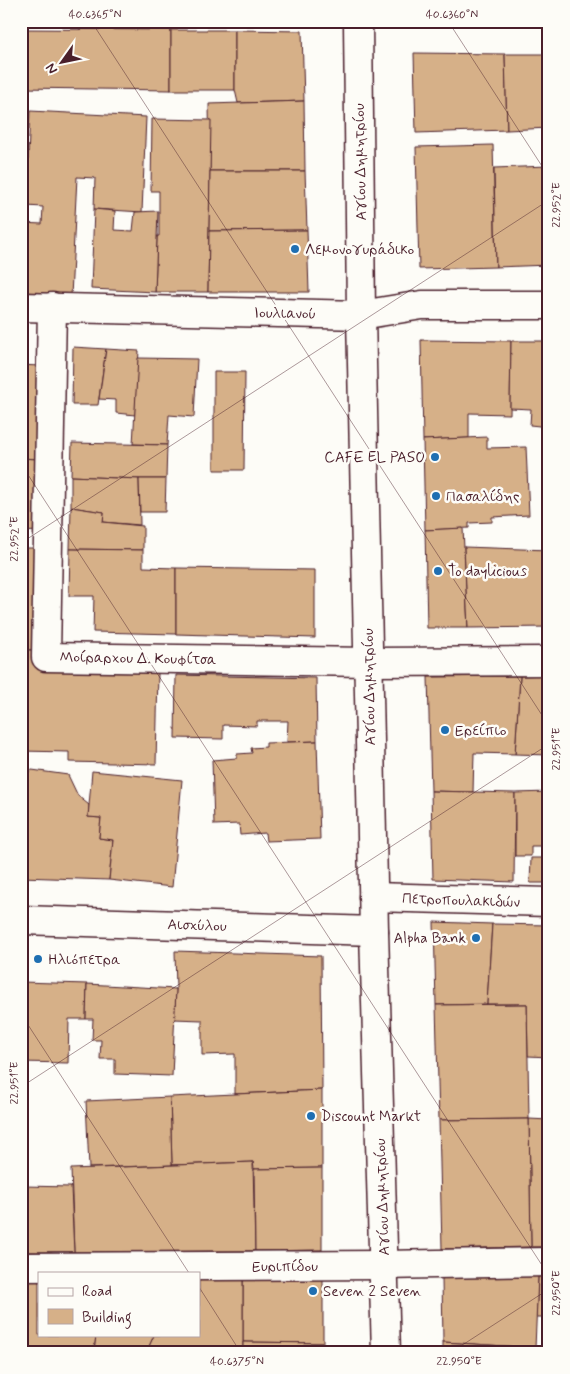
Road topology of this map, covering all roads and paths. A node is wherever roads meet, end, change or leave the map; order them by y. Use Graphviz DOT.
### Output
graph roads {
  1 [pos="358,21"];
  2 [pos="549,305"];
  3 [pos="21,307"];
  4 [pos="52,307"];
  5 [pos="361,315"];
  6 [pos="549,661"];
  7 [pos="369,662"];
  8 [pos="373,897"];
  9 [pos="549,902"];
  10 [pos="21,920"];
  11 [pos="374,931"];
  12 [pos="549,1262"];
  13 [pos="384,1265"];
  14 [pos="21,1267"];
  15 [pos="386,1353"];
  1 -- 5 [label="street, Αγίου Δημητρίου"];
  2 -- 5 [label="street, Ιουλιανού"];
  3 -- 4 [label="street, Ιουλιανού"];
  4 -- 5 [label="street, Ιουλιανού"];
  4 -- 7 [label="street, Μοίραρχου Δ. Κουφίτσα"];
  5 -- 7 [label="street, Αγίου Δημητρίου"];
  6 -- 7 [label="street, Μοίραρχου Δ. Κουφίτσα"];
  7 -- 8 [label="street, Αγίου Δημητρίου"];
  8 -- 9 [label="street, Πετροπουλακιδών"];
  8 -- 11 [label="street, Αγίου Δημητρίου"];
  10 -- 11 [label="street, Αισχύλου"];
  11 -- 13 [label="street, Αγίου Δημητρίου"];
  12 -- 13 [label="street, Ευριπίδου"];
  13 -- 14 [label="street, Ευριπίδου"];
  13 -- 15 [label="street, Αγίου Δημητρίου"];
}
